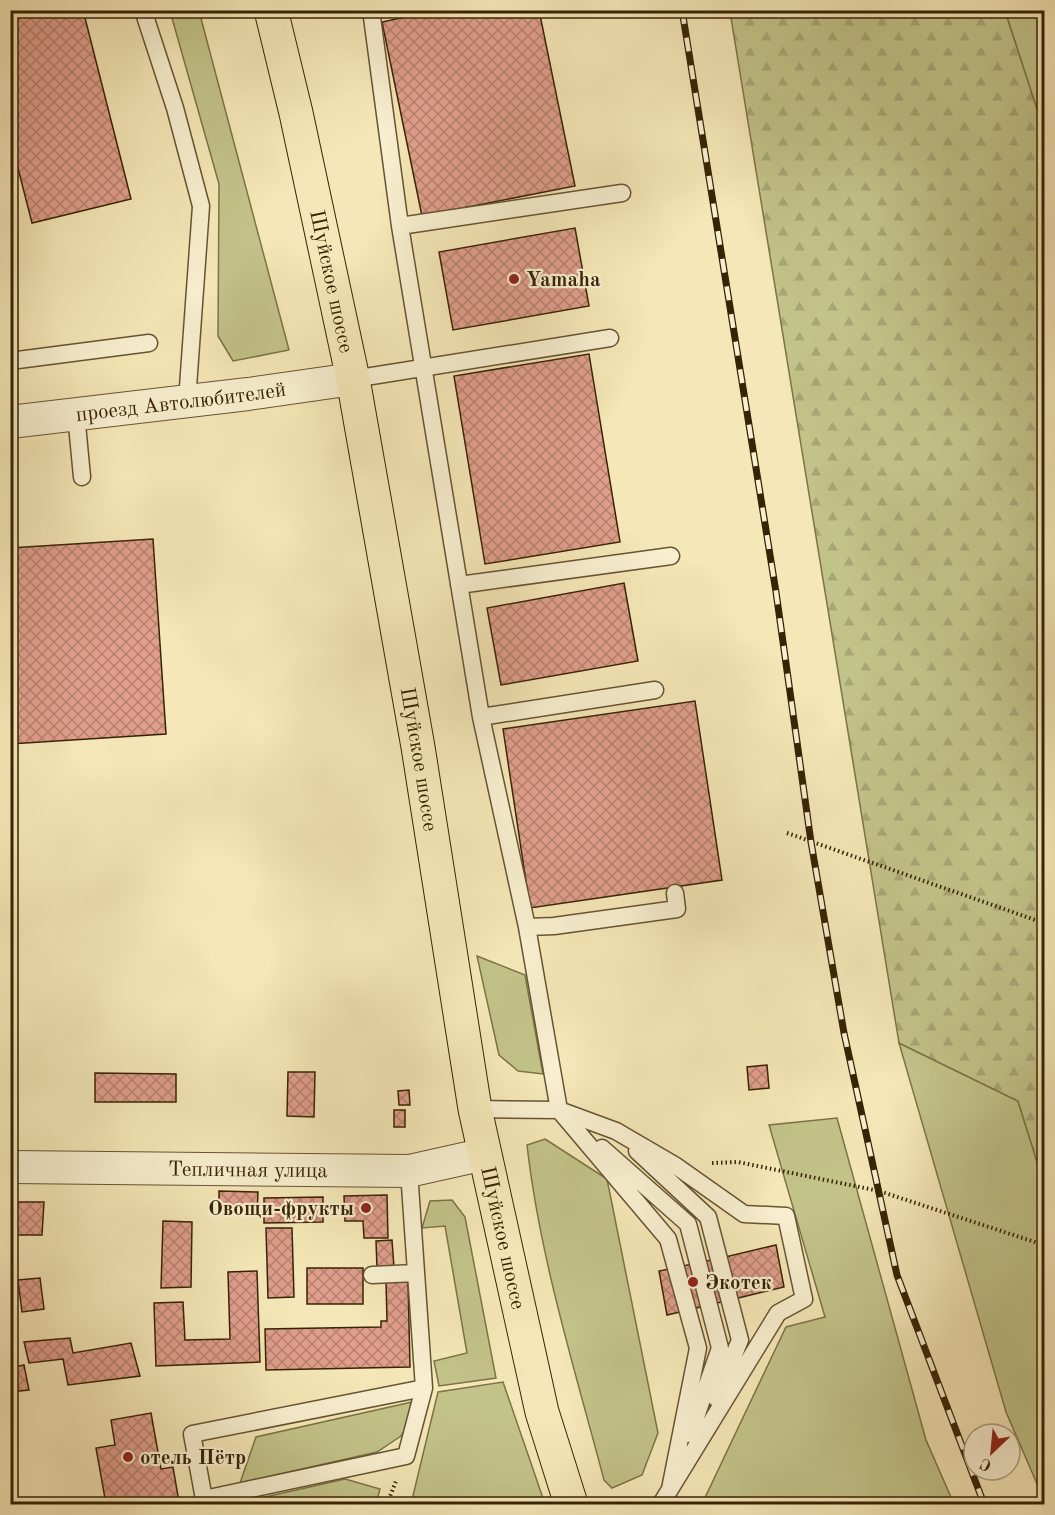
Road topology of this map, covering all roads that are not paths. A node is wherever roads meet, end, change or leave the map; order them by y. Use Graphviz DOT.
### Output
graph roads {
  1 [pos="143,10"];
  2 [pos="271,10"];
  3 [pos="371,10"];
  4 [pos="622,194"];
  5 [pos="400,226"];
  6 [pos="610,338"];
  7 [pos="149,343"];
  8 [pos="10,361"];
  9 [pos="423,367"];
  10 [pos="353,379"];
  11 [pos="187,401"];
  12 [pos="76,414"];
  13 [pos="10,422"];
  14 [pos="82,477"];
  15 [pos="671,556"];
  16 [pos="459,585"];
  17 [pos="655,690"];
  18 [pos="481,717"];
  19 [pos="675,893"];
  20 [pos="527,927"];
  21 [pos="476,1109"];
  22 [pos="559,1110"];
  23 [pos="616,1131"];
  24 [pos="486,1154"];
  25 [pos="10,1167"];
  26 [pos="409,1171"];
  27 [pos="416,1274"];
  28 [pos="372,1275"];
  29 [pos="424,1388"];
  30 [pos="697,1446"];
  31 [pos="670,1489"];
  32 [pos="571,1504"];
  33 [pos="661,1504"];
  1 -- 11 [label="lane"];
  2 -- 10 [label="main road, Шуйское шоссе"];
  3 -- 5 [label="lane"];
  4 -- 5 [label="lane"];
  5 -- 9 [label="lane"];
  6 -- 9 [label="lane"];
  7 -- 8 [label="lane"];
  9 -- 10 [label="lane"];
  9 -- 16 [label="lane"];
  10 -- 11 [label="street, проезд Автолюбителей"];
  10 -- 21 [label="main road, Шуйское шоссе"];
  11 -- 12 [label="street, проезд Автолюбителей"];
  12 -- 13 [label="street, проезд Автолюбителей"];
  12 -- 14 [label="lane"];
  15 -- 16 [label="lane"];
  16 -- 18 [label="lane"];
  17 -- 18 [label="lane"];
  18 -- 20 [label="lane"];
  19 -- 20 [label="lane"];
  20 -- 22 [label="lane"];
  21 -- 22 [label="lane"];
  21 -- 24 [label="main road, Шуйское шоссе"];
  22 -- 23 [label="lane"];
  22 -- 31 [label="lane"];
  22 -- 31 [label="lane"];
  23 -- 30 [label="lane"];
  23 -- 30 [label="lane"];
  24 -- 26 [label="street, Тепличная улица"];
  24 -- 32 [label="main road, Шуйское шоссе"];
  25 -- 26 [label="street, Тепличная улица"];
  26 -- 27 [label="lane"];
  27 -- 28 [label="lane"];
  27 -- 29 [label="lane"];
  29 -- 29 [label="lane"];
  30 -- 31 [label="lane"];
  31 -- 33 [label="lane"];
}
